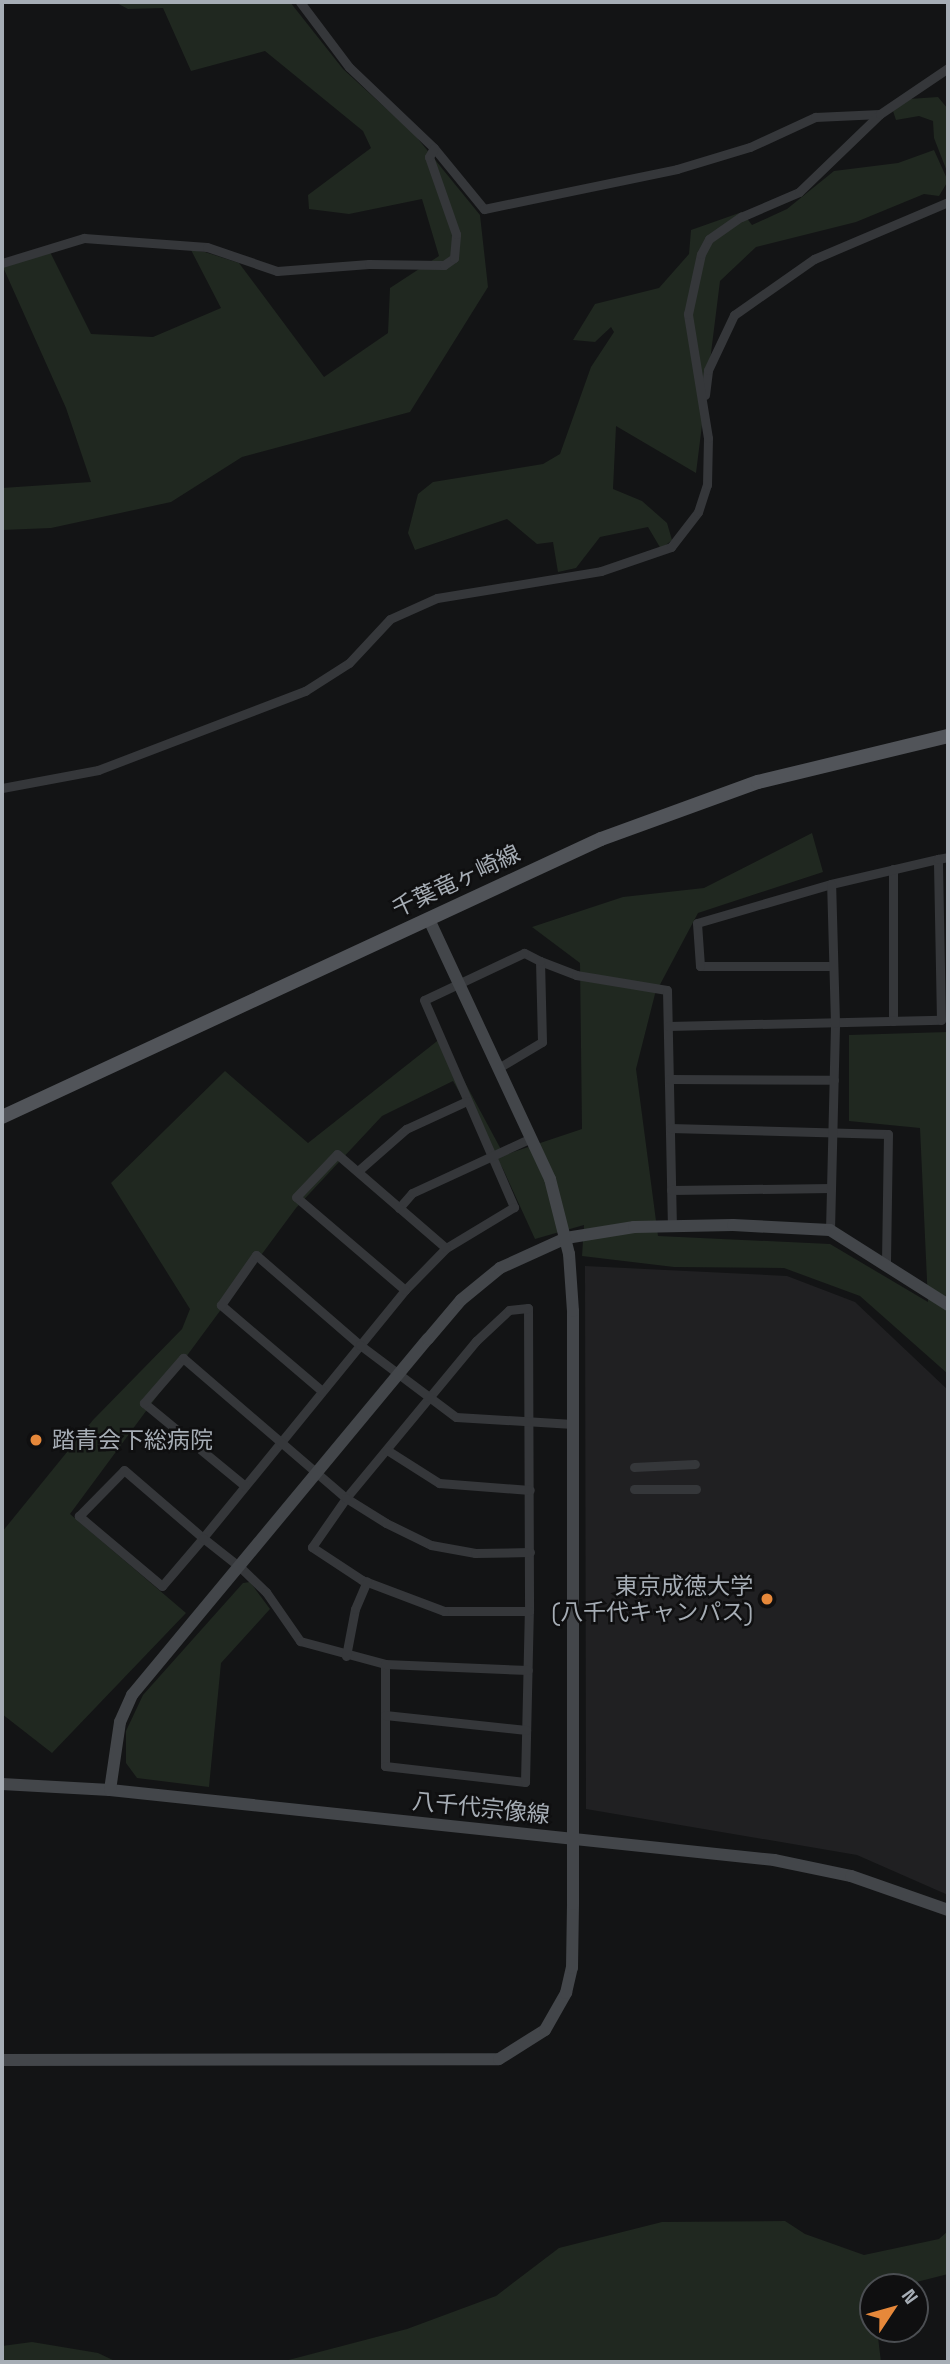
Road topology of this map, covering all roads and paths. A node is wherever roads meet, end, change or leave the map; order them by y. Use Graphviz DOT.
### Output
graph roads {
  1 [pos="300,2"];
  2 [pos="948,68"];
  3 [pos="880,114"];
  4 [pos="434,148"];
  5 [pos="948,202"];
  6 [pos="2,263"];
  7 [pos="703,407"];
  8 [pos="948,736"];
  9 [pos="2,788"];
  10 [pos="943,858"];
  11 [pos="893,869"];
  12 [pos="831,884"];
  13 [pos="429,919"];
  14 [pos="540,961"];
  15 [pos="833,966"];
  16 [pos="461,984"];
  17 [pos="944,990"];
  18 [pos="893,1021"];
  19 [pos="835,1023"];
  20 [pos="668,1026"];
  21 [pos="500,1067"];
  22 [pos="669,1079"];
  23 [pos="834,1080"];
  24 [pos="467,1101"];
  25 [pos="2,1117"];
  26 [pos="670,1128"];
  27 [pos="832,1134"];
  28 [pos="531,1138"];
  29 [pos="491,1154"];
  30 [pos="358,1171"];
  31 [pos="831,1188"];
  32 [pos="671,1190"];
  33 [pos="399,1208"];
  34 [pos="672,1226"];
  35 [pos="830,1230"];
  36 [pos="566,1238"];
  37 [pos="446,1248"];
  38 [pos="886,1266"];
  39 [pos="405,1290"];
  40 [pos="948,1305"];
  41 [pos="360,1345"];
  42 [pos="399,1377"];
  43 [pos="322,1391"];
  44 [pos="429,1400"];
  45 [pos="531,1422"];
  46 [pos="573,1424"];
  47 [pos="282,1440"];
  48 [pos="387,1450"];
  49 [pos="695,1464"];
  50 [pos="634,1467"];
  51 [pos="318,1471"];
  52 [pos="245,1486"];
  53 [pos="634,1489"];
  54 [pos="696,1489"];
  55 [pos="530,1490"];
  56 [pos="346,1497"];
  57 [pos="203,1538"];
  58 [pos="530,1552"];
  59 [pos="241,1568"];
  60 [pos="366,1581"];
  61 [pos="529,1611"];
  62 [pos="346,1656"];
  63 [pos="385,1664"];
  64 [pos="528,1670"];
  65 [pos="385,1715"];
  66 [pos="526,1730"];
  67 [pos="2,1784"];
  68 [pos="110,1790"];
  69 [pos="572,1839"];
  70 [pos="948,1910"];
  71 [pos="2,2060"];
  1 -- 4 [label="street"];
  2 -- 3 [label="street"];
  3 -- 4 [label="street"];
  3 -- 7 [label="street"];
  4 -- 6 [label="street"];
  5 -- 7 [label="street"];
  7 -- 9 [label="street"];
  8 -- 13 [label="main road, 千葉竜ヶ崎線"];
  10 -- 11 [label="street"];
  10 -- 17 [label="street"];
  11 -- 12 [label="street"];
  11 -- 18 [label="street"];
  12 -- 15 [label="street"];
  12 -- 15 [label="street"];
  13 -- 16 [label="street"];
  13 -- 25 [label="main road, 千葉竜ヶ崎線"];
  14 -- 16 [label="street"];
  14 -- 20 [label="street"];
  14 -- 21 [label="street"];
  15 -- 19 [label="street"];
  16 -- 21 [label="street"];
  16 -- 24 [label="street"];
  17 -- 18 [label="street"];
  18 -- 19 [label="street"];
  19 -- 20 [label="street"];
  19 -- 23 [label="street"];
  20 -- 22 [label="street"];
  21 -- 28 [label="street"];
  22 -- 23 [label="street"];
  22 -- 26 [label="street"];
  23 -- 27 [label="street"];
  24 -- 29 [label="street"];
  24 -- 30 [label="street"];
  26 -- 27 [label="street"];
  26 -- 32 [label="street"];
  27 -- 31 [label="street"];
  27 -- 38 [label="street"];
  28 -- 29 [label="street"];
  28 -- 36 [label="street"];
  29 -- 33 [label="street"];
  29 -- 37 [label="street"];
  30 -- 33 [label="street"];
  30 -- 39 [label="street"];
  31 -- 32 [label="street"];
  31 -- 35 [label="street"];
  32 -- 34 [label="street"];
  33 -- 37 [label="street"];
  34 -- 35 [label="street"];
  34 -- 36 [label="street"];
  35 -- 38 [label="street"];
  36 -- 42 [label="street"];
  36 -- 46 [label="street"];
  37 -- 39 [label="street"];
  38 -- 40 [label="street"];
  39 -- 41 [label="street"];
  41 -- 42 [label="street"];
  41 -- 43 [label="street"];
  41 -- 43 [label="street"];
  42 -- 44 [label="street"];
  42 -- 51 [label="street"];
  43 -- 47 [label="street"];
  44 -- 45 [label="street"];
  44 -- 45 [label="street"];
  44 -- 48 [label="street"];
  45 -- 46 [label="street"];
  45 -- 55 [label="street"];
  46 -- 69 [label="street"];
  47 -- 51 [label="street"];
  47 -- 52 [label="street"];
  47 -- 52 [label="street"];
  48 -- 55 [label="street"];
  48 -- 56 [label="street"];
  49 -- 50 [label="street"];
  51 -- 56 [label="street"];
  51 -- 59 [label="street"];
  52 -- 57 [label="street"];
  53 -- 54 [label="street"];
  55 -- 58 [label="street"];
  56 -- 58 [label="street"];
  56 -- 60 [label="street"];
  57 -- 57 [label="street"];
  57 -- 59 [label="street"];
  58 -- 61 [label="street"];
  59 -- 62 [label="street"];
  59 -- 68 [label="street"];
  60 -- 61 [label="street"];
  60 -- 62 [label="street"];
  61 -- 64 [label="street"];
  62 -- 63 [label="street"];
  63 -- 64 [label="street"];
  63 -- 65 [label="street"];
  64 -- 66 [label="street"];
  65 -- 66 [label="street"];
  65 -- 66 [label="street"];
  67 -- 68 [label="street, 八千代宗像線"];
  68 -- 69 [label="street, 八千代宗像線"];
  69 -- 70 [label="street, 八千代宗像線"];
  69 -- 71 [label="street"];
}
